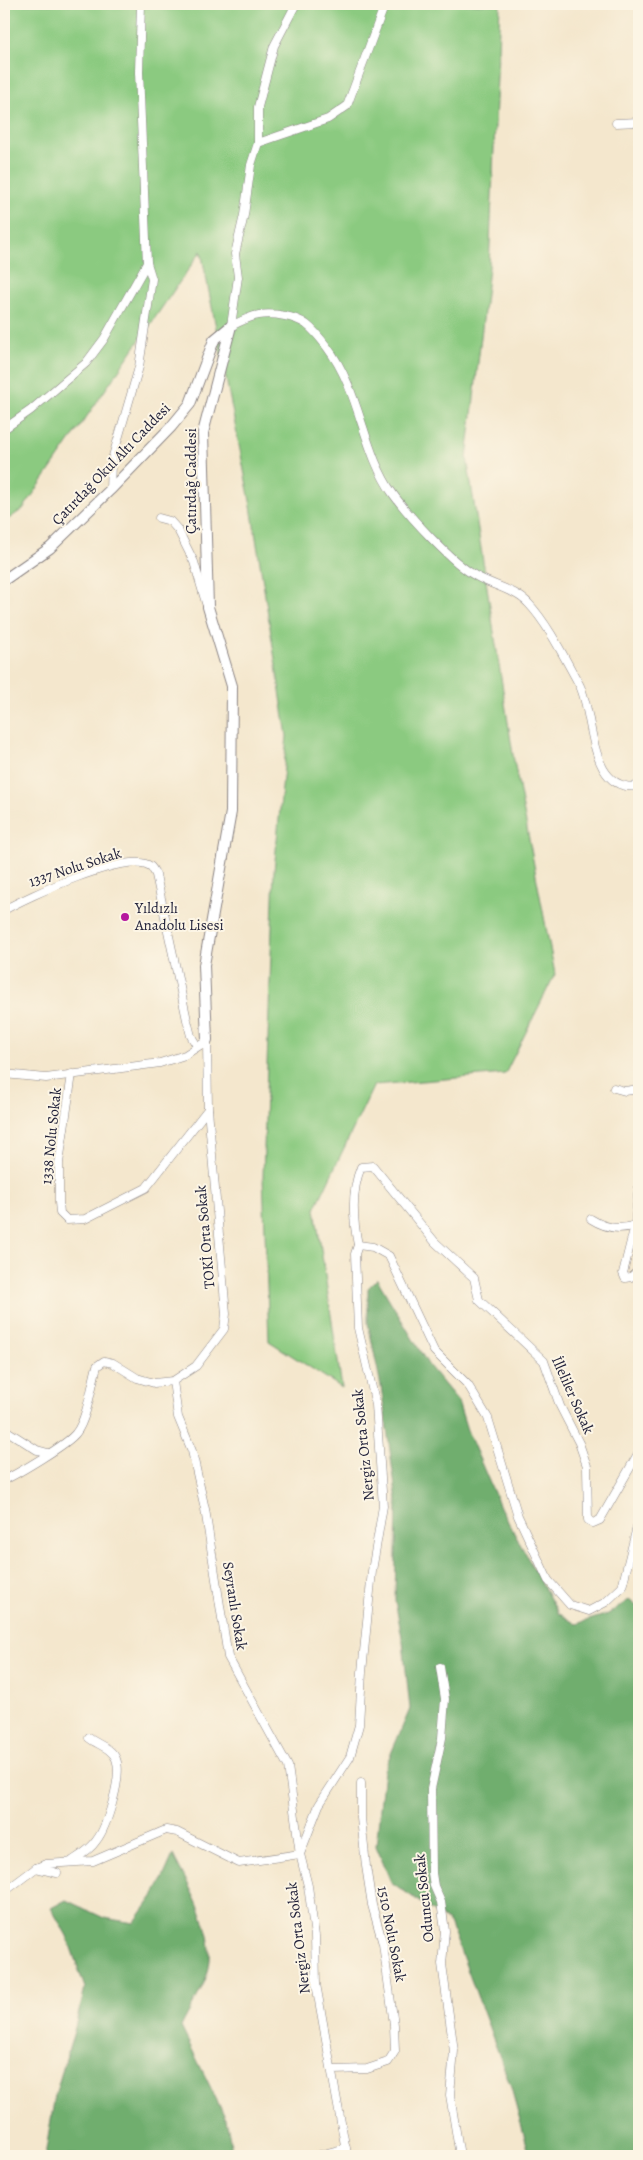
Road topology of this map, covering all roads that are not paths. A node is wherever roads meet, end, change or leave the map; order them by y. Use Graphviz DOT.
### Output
graph roads {
  1 [pos="140,4"];
  2 [pos="296,4"];
  3 [pos="385,4"];
  4 [pos="639,122"];
  5 [pos="616,123"];
  6 [pos="258,143"];
  7 [pos="147,263"];
  8 [pos="231,326"];
  9 [pos="4,429"];
  10 [pos="110,490"];
  11 [pos="159,518"];
  12 [pos="4,580"];
  13 [pos="208,607"];
  14 [pos="639,786"];
  15 [pos="4,910"];
  16 [pos="208,1040"];
  17 [pos="197,1046"];
  18 [pos="4,1074"];
  19 [pos="72,1074"];
  20 [pos="614,1088"];
  21 [pos="639,1089"];
  22 [pos="208,1109"];
  23 [pos="639,1185"];
  24 [pos="591,1219"];
  25 [pos="636,1225"];
  26 [pos="358,1245"];
  27 [pos="639,1270"];
  28 [pos="173,1381"];
  29 [pos="4,1429"];
  30 [pos="639,1452"];
  31 [pos="48,1453"];
  32 [pos="4,1480"];
  33 [pos="639,1519"];
  34 [pos="440,1667"];
  35 [pos="89,1738"];
  36 [pos="360,1783"];
  37 [pos="300,1854"];
  38 [pos="72,1862"];
  39 [pos="36,1868"];
  40 [pos="57,1873"];
  41 [pos="4,1892"];
  42 [pos="333,2070"];
  43 [pos="346,2152"];
  44 [pos="316,2156"];
  45 [pos="460,2156"];
  1 -- 7 [label="street"];
  2 -- 6 [label="street"];
  3 -- 6 [label="street"];
  4 -- 5 [label="street"];
  6 -- 8 [label="street"];
  7 -- 9 [label="street"];
  7 -- 10 [label="street"];
  8 -- 10 [label="street, Çatırdağ Okul Altı Caddesi"];
  8 -- 13 [label="street, Çatırdağ Caddesi"];
  8 -- 14 [label="street"];
  10 -- 12 [label="street, Çatırdağ Okul Altı Caddesi"];
  11 -- 13 [label="street"];
  13 -- 16 [label="street, Çatırdağ Caddesi"];
  15 -- 17 [label="street, 1337 Nolu Sokak"];
  16 -- 17 [label="street"];
  16 -- 22 [label="street, TOKİ Orta Sokak"];
  17 -- 19 [label="street"];
  18 -- 19 [label="street"];
  19 -- 22 [label="street, 1338 Nolu Sokak"];
  20 -- 21 [label="street"];
  22 -- 28 [label="street, TOKİ Orta Sokak"];
  23 -- 25 [label="street"];
  24 -- 25 [label="street"];
  25 -- 27 [label="street"];
  26 -- 30 [label="street, İlleliler Sokak"];
  26 -- 33 [label="street"];
  26 -- 37 [label="street, Nergiz Orta Sokak"];
  28 -- 31 [label="street"];
  28 -- 37 [label="street, Seyranlı Sokak"];
  29 -- 31 [label="street"];
  31 -- 32 [label="street"];
  34 -- 45 [label="street, Oduncu Sokak"];
  35 -- 38 [label="street"];
  36 -- 42 [label="street, 1510 Nolu Sokak"];
  37 -- 38 [label="street"];
  37 -- 42 [label="street, Nergiz Orta Sokak"];
  38 -- 39 [label="street"];
  39 -- 40 [label="street"];
  39 -- 41 [label="street"];
  42 -- 43 [label="street, Nergiz Orta Sokak"];
  43 -- 44 [label="street"];
}
